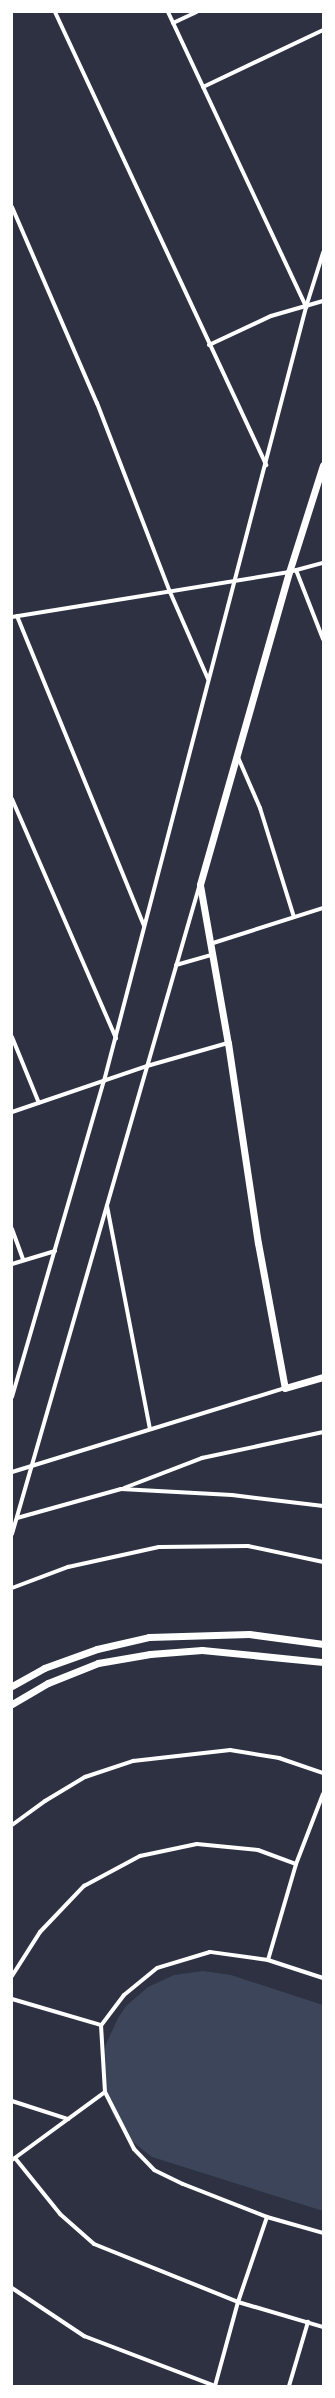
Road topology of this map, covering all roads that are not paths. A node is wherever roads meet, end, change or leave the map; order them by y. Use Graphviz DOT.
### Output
graph roads {
  1 [pos="55,12"];
  2 [pos="168,12"];
  3 [pos="197,12"];
  4 [pos="173,23"];
  5 [pos="323,30"];
  6 [pos="203,87"];
  7 [pos="12,207"];
  8 [pos="323,254"];
  9 [pos="323,300"];
  10 [pos="306,307"];
  11 [pos="209,345"];
  12 [pos="266,465"];
  13 [pos="323,465"];
  14 [pos="323,563"];
  15 [pos="292,571"];
  16 [pos="236,580"];
  17 [pos="170,592"];
  18 [pos="14,616"];
  19 [pos="323,639"];
  20 [pos="208,679"];
  21 [pos="237,755"];
  22 [pos="12,799"];
  23 [pos="200,885"];
  24 [pos="323,908"];
  25 [pos="294,917"];
  26 [pos="144,927"];
  27 [pos="210,944"];
  28 [pos="212,955"];
  29 [pos="176,965"];
  30 [pos="12,1037"];
  31 [pos="116,1038"];
  32 [pos="228,1043"];
  33 [pos="147,1066"];
  34 [pos="104,1081"];
  35 [pos="39,1103"];
  36 [pos="12,1112"];
  37 [pos="107,1204"];
  38 [pos="12,1229"];
  39 [pos="55,1251"];
  40 [pos="24,1260"];
  41 [pos="12,1264"];
  42 [pos="323,1377"];
  43 [pos="285,1388"];
  44 [pos="12,1397"];
  45 [pos="150,1430"];
  46 [pos="323,1432"];
  47 [pos="32,1465"];
  48 [pos="12,1472"];
  49 [pos="121,1489"];
  50 [pos="323,1506"];
  51 [pos="17,1518"];
  52 [pos="13,1529"];
  53 [pos="12,1534"];
  54 [pos="323,1562"];
  55 [pos="12,1588"];
  56 [pos="323,1644"];
  57 [pos="323,1662"];
  58 [pos="12,1686"];
  59 [pos="12,1704"];
  60 [pos="323,1773"];
  61 [pos="323,1794"];
  62 [pos="12,1825"];
  63 [pos="296,1864"];
  64 [pos="268,1960"];
  65 [pos="12,1976"];
  66 [pos="323,1978"];
  67 [pos="12,1999"];
  68 [pos="101,2025"];
  69 [pos="105,2092"];
  70 [pos="12,2100"];
  71 [pos="68,2119"];
  72 [pos="14,2159"];
  73 [pos="267,2217"];
  74 [pos="323,2233"];
  75 [pos="12,2288"];
  76 [pos="238,2302"];
  77 [pos="308,2322"];
  78 [pos="323,2327"];
  79 [pos="215,2386"];
  80 [pos="290,2386"];
  1 -- 11 [label="street"];
  2 -- 4 [label="street"];
  3 -- 4 [label="street"];
  4 -- 6 [label="street"];
  5 -- 6 [label="street"];
  6 -- 10 [label="street"];
  7 -- 17 [label="street"];
  8 -- 10 [label="street"];
  9 -- 10 [label="street"];
  10 -- 11 [label="street"];
  10 -- 12 [label="street"];
  11 -- 12 [label="street"];
  12 -- 16 [label="street"];
  13 -- 15 [label="street"];
  14 -- 15 [label="street"];
  15 -- 16 [label="street"];
  15 -- 19 [label="street"];
  15 -- 21 [label="street"];
  16 -- 17 [label="street"];
  16 -- 20 [label="street"];
  17 -- 18 [label="street"];
  17 -- 20 [label="street"];
  18 -- 26 [label="street"];
  20 -- 26 [label="street"];
  21 -- 23 [label="street"];
  21 -- 25 [label="street"];
  22 -- 31 [label="street"];
  23 -- 27 [label="street"];
  23 -- 29 [label="street"];
  24 -- 25 [label="street"];
  25 -- 27 [label="street"];
  26 -- 31 [label="street"];
  27 -- 28 [label="street"];
  28 -- 29 [label="street"];
  28 -- 32 [label="street"];
  29 -- 33 [label="street"];
  30 -- 35 [label="street"];
  31 -- 34 [label="street"];
  32 -- 33 [label="street"];
  32 -- 43 [label="street"];
  33 -- 34 [label="street"];
  33 -- 37 [label="street"];
  34 -- 35 [label="street"];
  34 -- 39 [label="street"];
  35 -- 36 [label="street"];
  37 -- 45 [label="street"];
  37 -- 47 [label="street"];
  38 -- 40 [label="street"];
  39 -- 40 [label="street"];
  39 -- 44 [label="street"];
  40 -- 41 [label="street"];
  42 -- 43 [label="street"];
  43 -- 45 [label="street"];
  45 -- 47 [label="street"];
  46 -- 49 [label="street"];
  47 -- 48 [label="street"];
  47 -- 51 [label="street"];
  49 -- 50 [label="street"];
  49 -- 51 [label="street"];
  51 -- 52 [label="street"];
  52 -- 53 [label="street"];
  54 -- 55 [label="street"];
  56 -- 58 [label="street"];
  57 -- 59 [label="street"];
  60 -- 62 [label="street"];
  61 -- 63 [label="street"];
  63 -- 64 [label="street"];
  63 -- 65 [label="street"];
  64 -- 66 [label="street"];
  64 -- 68 [label="street"];
  67 -- 68 [label="street"];
  68 -- 69 [label="street"];
  69 -- 71 [label="street"];
  69 -- 73 [label="street"];
  70 -- 71 [label="street"];
  71 -- 72 [label="street"];
  72 -- 76 [label="street"];
  73 -- 74 [label="street"];
  73 -- 76 [label="street"];
  75 -- 79 [label="street"];
  76 -- 77 [label="street"];
  76 -- 79 [label="street"];
  77 -- 78 [label="street"];
  77 -- 80 [label="street"];
}
